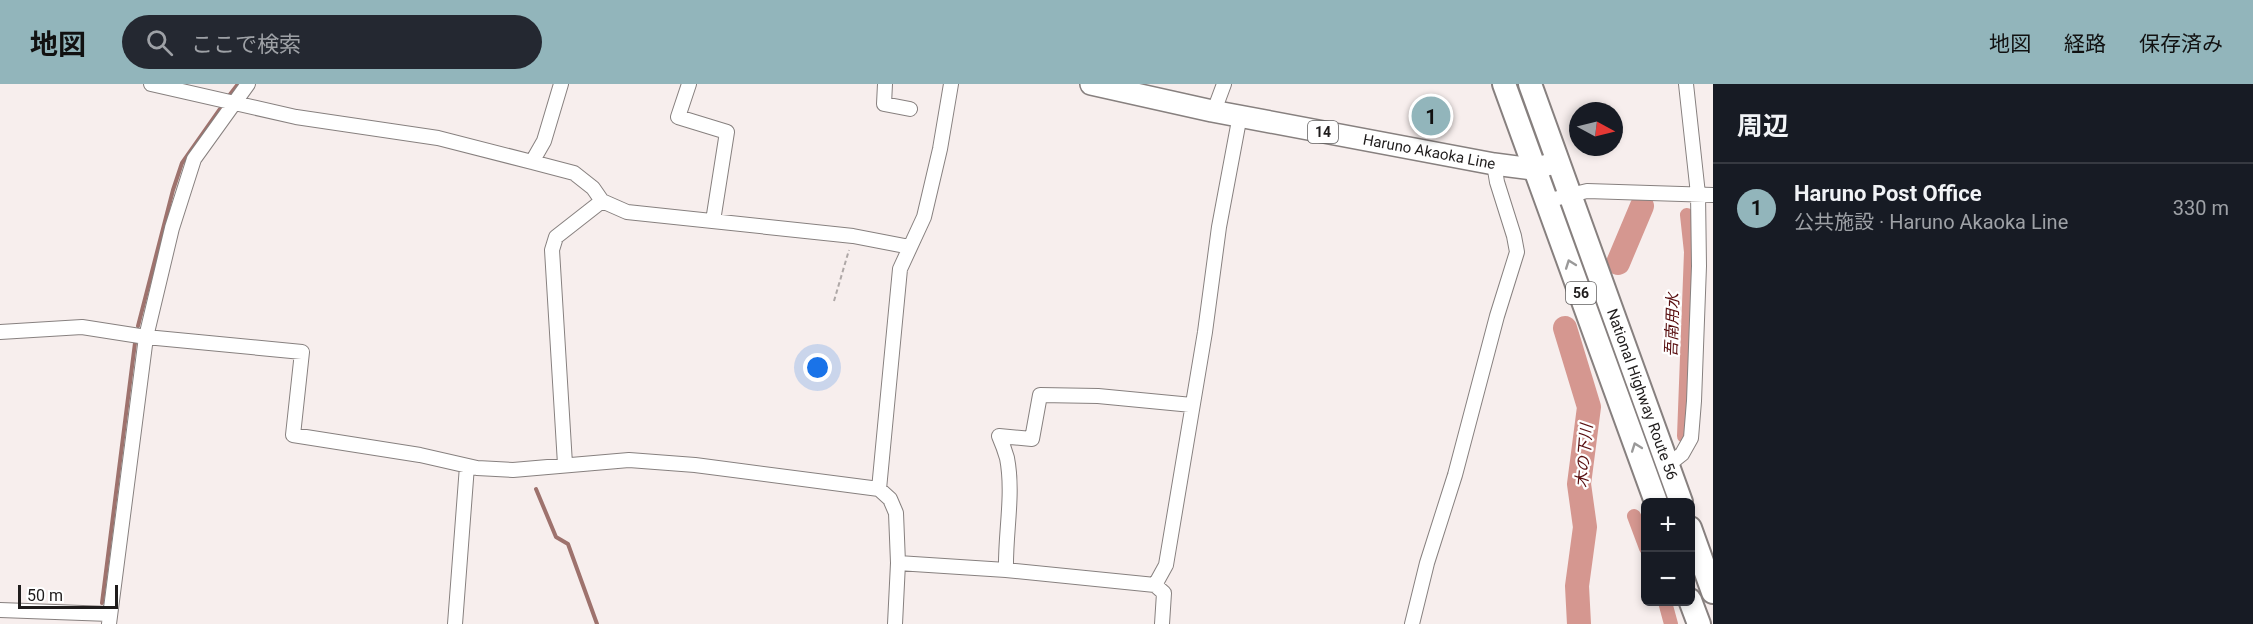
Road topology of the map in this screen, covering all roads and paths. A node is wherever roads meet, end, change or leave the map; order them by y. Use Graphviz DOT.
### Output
graph roads {
  1 [pos="151,84"];
  2 [pos="248,84"];
  3 [pos="561,84"];
  4 [pos="689,84"];
  5 [pos="885,84"];
  6 [pos="951,84"];
  7 [pos="1091,84"];
  8 [pos="1224,84"];
  9 [pos="1504,84"];
  10 [pos="1530,84"];
  11 [pos="1686,84"];
  12 [pos="233,104"];
  13 [pos="910,109"];
  14 [pos="1214,111"];
  15 [pos="1240,115"];
  16 [pos="532,162"];
  17 [pos="1557,162"];
  18 [pos="1494,164"];
  19 [pos="1533,169"];
  20 [pos="1569,194"];
  21 [pos="1698,194"];
  22 [pos="1713,195"];
  23 [pos="602,201"];
  24 [pos="1546,201"];
  25 [pos="713,220"];
  26 [pos="853,236"];
  27 [pos="910,247"];
  28 [pos="834,301"];
  29 [pos="0,332"];
  30 [pos="146,337"];
  31 [pos="1192,405"];
  32 [pos="565,464"];
  33 [pos="1668,465"];
  34 [pos="467,466"];
  35 [pos="879,489"];
  36 [pos="1655,498"];
  37 [pos="1680,498"];
  38 [pos="1695,542"];
  39 [pos="898,563"];
  40 [pos="1006,570"];
  41 [pos="1155,585"];
  42 [pos="1713,592"];
  43 [pos="1692,606"];
  44 [pos="0,609"];
  45 [pos="110,619"];
  46 [pos="455,624"];
  47 [pos="895,624"];
  48 [pos="1162,624"];
  49 [pos="1412,624"];
  50 [pos="1699,624"];
  1 -- 12 [label="street"];
  2 -- 12 [label="street"];
  3 -- 16 [label="street"];
  4 -- 25 [label="street"];
  5 -- 13 [label="street"];
  6 -- 27 [label="street"];
  7 -- 14 [label="main road, Haruno Akaoka Line / 14"];
  8 -- 14 [label="street"];
  9 -- 19 [label="highway, National Highway Route 56 / 56"];
  10 -- 17 [label="highway, National Highway Route 56 / 56"];
  11 -- 21 [label="street"];
  12 -- 16 [label="street"];
  12 -- 30 [label="street"];
  14 -- 15 [label="main road, Haruno Akaoka Line / 14"];
  15 -- 18 [label="main road, Haruno Akaoka Line / 14"];
  15 -- 31 [label="street"];
  16 -- 23 [label="street"];
  17 -- 19 [label="main road, Haruno Akaoka Line / 14"];
  17 -- 20 [label="highway, National Highway Route 56 / 56"];
  18 -- 19 [label="main road, Haruno Akaoka Line / 14"];
  18 -- 49 [label="street"];
  19 -- 24 [label="highway, National Highway Route 56 / 56"];
  20 -- 21 [label="street"];
  20 -- 24 [label="street"];
  20 -- 33 [label="highway, National Highway Route 56 / 56"];
  21 -- 22 [label="street"];
  21 -- 33 [label="street"];
  23 -- 25 [label="street"];
  23 -- 32 [label="street"];
  36 -- 24 [label="highway, National Highway Route 56 / 56, one-way"];
  25 -- 26 [label="street"];
  26 -- 27 [label="street"];
  26 -- 28 [label="path"];
  27 -- 35 [label="street"];
  29 -- 30 [label="street"];
  30 -- 34 [label="street"];
  30 -- 45 [label="street"];
  31 -- 40 [label="street"];
  31 -- 41 [label="street"];
  32 -- 34 [label="street"];
  32 -- 35 [label="street"];
  33 -- 37 [label="highway, National Highway Route 56 / 56"];
  34 -- 46 [label="street"];
  35 -- 39 [label="street"];
  38 -- 42 [label="highway"];
  39 -- 40 [label="street"];
  39 -- 47 [label="street"];
  40 -- 41 [label="street"];
  41 -- 48 [label="street"];
  43 -- 50 [label="highway"];
  44 -- 45 [label="street"];
}
